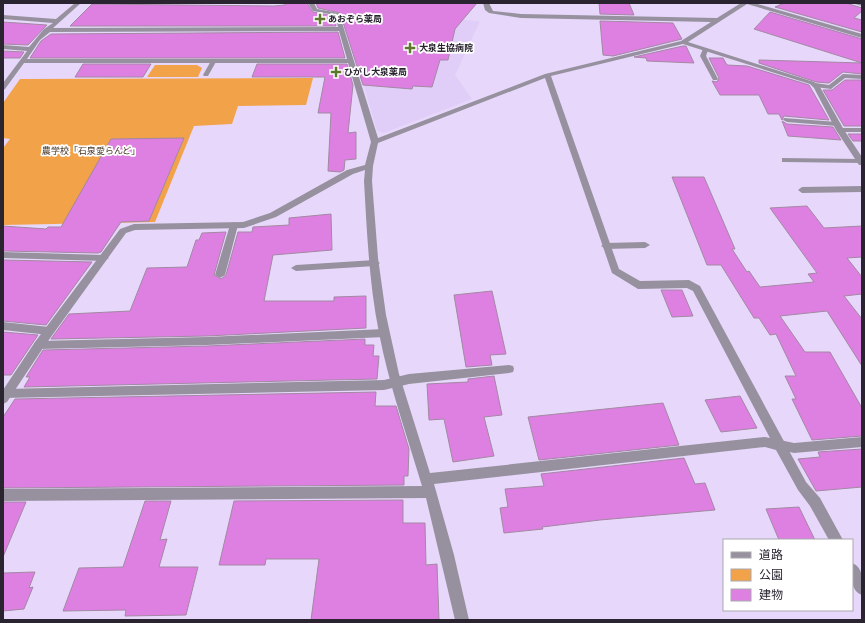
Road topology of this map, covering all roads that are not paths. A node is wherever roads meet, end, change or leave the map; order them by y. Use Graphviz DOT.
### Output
graph roads {
  1 [pos="78,3"];
  2 [pos="311,3"];
  3 [pos="486,3"];
  4 [pos="746,3"];
  5 [pos="857,3"];
  6 [pos="862,4"];
  7 [pos="3,17"];
  8 [pos="719,20"];
  9 [pos="56,21"];
  10 [pos="341,29"];
  11 [pos="46,30"];
  12 [pos="862,36"];
  13 [pos="683,42"];
  14 [pos="3,47"];
  15 [pos="30,49"];
  16 [pos="705,50"];
  17 [pos="214,60"];
  18 [pos="350,60"];
  19 [pos="22,61"];
  20 [pos="206,75"];
  21 [pos="547,75"];
  22 [pos="862,77"];
  23 [pos="715,79"];
  24 [pos="815,85"];
  25 [pos="3,88"];
  26 [pos="787,120"];
  27 [pos="838,127"];
  28 [pos="862,130"];
  29 [pos="375,142"];
  30 [pos="785,160"];
  31 [pos="861,162"];
  32 [pos="369,166"];
  33 [pos="862,189"];
  34 [pos="802,190"];
  35 [pos="234,225"];
  36 [pos="645,245"];
  37 [pos="606,246"];
  38 [pos="3,255"];
  39 [pos="104,258"];
  40 [pos="375,263"];
  41 [pos="296,268"];
  42 [pos="220,275"];
  43 [pos="3,326"];
  44 [pos="49,331"];
  45 [pos="384,333"];
  46 [pos="39,345"];
  47 [pos="510,369"];
  48 [pos="396,382"];
  49 [pos="4,396"];
  50 [pos="862,442"];
  51 [pos="780,445"];
  52 [pos="426,479"];
  53 [pos="430,492"];
  54 [pos="3,495"];
  55 [pos="835,539"];
  56 [pos="853,572"];
  57 [pos="862,588"];
  58 [pos="462,620"];
  1 -- 9 [label="street"];
  2 -- 10 [label="street"];
  3 -- 8 [label="street"];
  4 -- 8 [label="street"];
  4 -- 12 [label="street"];
  5 -- 6 [label="street"];
  7 -- 9 [label="street"];
  8 -- 13 [label="street"];
  9 -- 11 [label="street"];
  10 -- 11 [label="street"];
  10 -- 18 [label="street"];
  11 -- 15 [label="street"];
  13 -- 16 [label="street"];
  13 -- 21 [label="street"];
  14 -- 15 [label="street"];
  15 -- 19 [label="street"];
  16 -- 23 [label="street"];
  16 -- 24 [label="street"];
  17 -- 18 [label="street"];
  17 -- 19 [label="street"];
  17 -- 20 [label="street"];
  18 -- 29 [label="street"];
  19 -- 25 [label="street"];
  21 -- 29 [label="street"];
  21 -- 37 [label="street"];
  22 -- 24 [label="street"];
  24 -- 27 [label="street"];
  26 -- 27 [label="street"];
  27 -- 28 [label="street"];
  27 -- 31 [label="street"];
  29 -- 32 [label="street"];
  30 -- 31 [label="street"];
  32 -- 35 [label="street"];
  32 -- 40 [label="street"];
  33 -- 34 [label="street"];
  35 -- 39 [label="street"];
  35 -- 42 [label="street"];
  36 -- 37 [label="street"];
  37 -- 51 [label="street"];
  38 -- 39 [label="street"];
  39 -- 44 [label="street"];
  40 -- 41 [label="street"];
  40 -- 45 [label="street"];
  43 -- 44 [label="street"];
  44 -- 46 [label="street"];
  45 -- 46 [label="street"];
  45 -- 48 [label="street"];
  46 -- 49 [label="street"];
  47 -- 48 [label="street"];
  48 -- 49 [label="street"];
  48 -- 52 [label="street"];
  50 -- 51 [label="street"];
  51 -- 52 [label="street"];
  51 -- 55 [label="street"];
  52 -- 53 [label="street"];
  53 -- 54 [label="street"];
  53 -- 58 [label="street"];
  56 -- 57 [label="street"];
}
